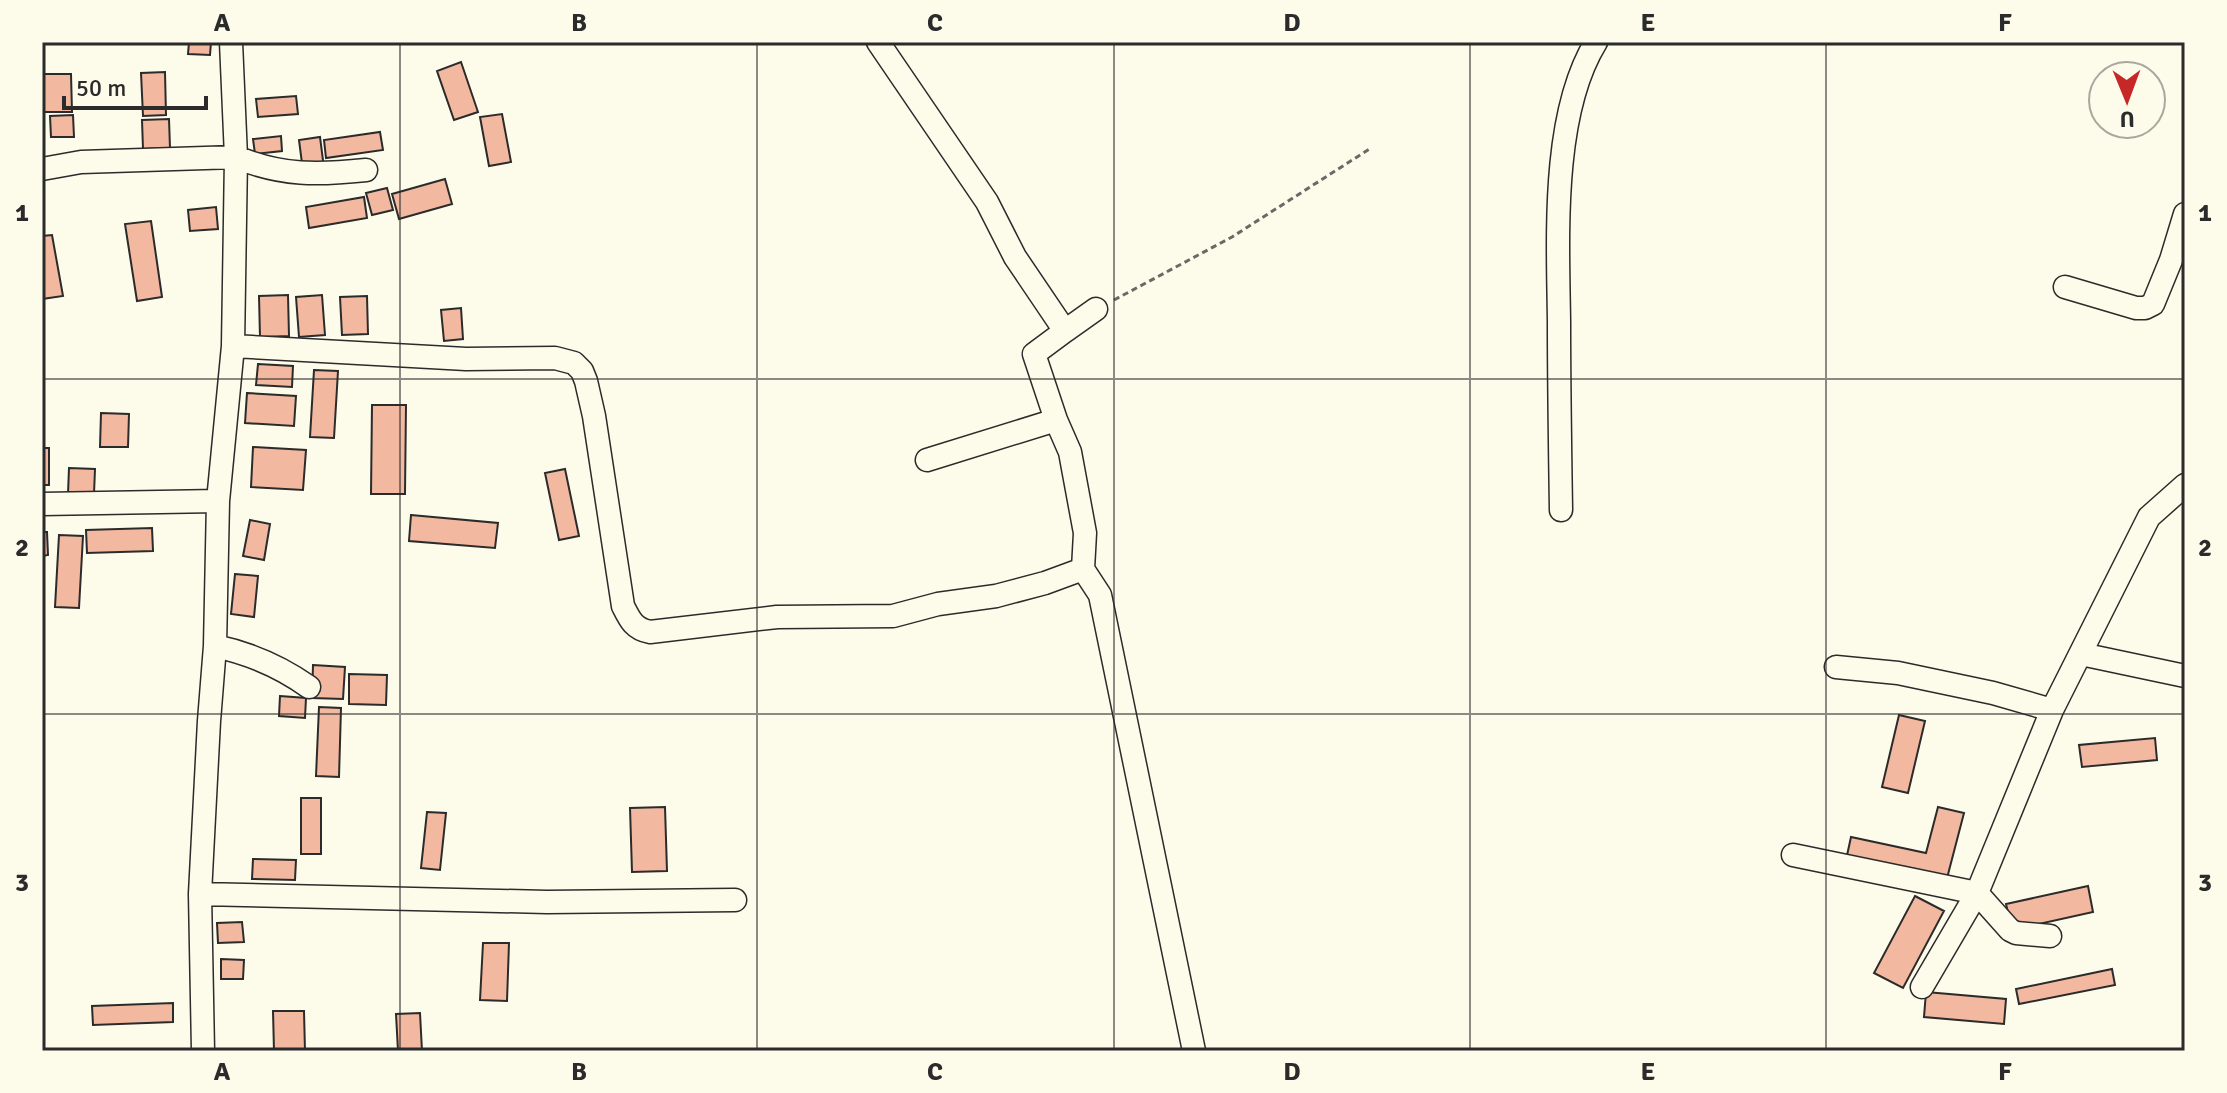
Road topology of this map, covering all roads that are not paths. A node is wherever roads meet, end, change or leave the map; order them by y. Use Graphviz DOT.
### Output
graph roads {
  1 [pos="231,42"];
  2 [pos="878,42"];
  3 [pos="1596,42"];
  4 [pos="236,157"];
  5 [pos="42,169"];
  6 [pos="366,170"];
  7 [pos="2185,214"];
  8 [pos="2065,287"];
  9 [pos="1096,309"];
  10 [pos="1065,331"];
  11 [pos="233,346"];
  12 [pos="1056,420"];
  13 [pos="927,460"];
  14 [pos="2185,485"];
  15 [pos="218,501"];
  16 [pos="42,504"];
  17 [pos="1561,510"];
  18 [pos="1083,569"];
  19 [pos="215,646"];
  20 [pos="2081,654"];
  21 [pos="1836,667"];
  22 [pos="2185,676"];
  23 [pos="309,687"];
  24 [pos="2052,710"];
  25 [pos="1793,855"];
  26 [pos="1977,893"];
  27 [pos="200,894"];
  28 [pos="735,900"];
  29 [pos="2050,936"];
  30 [pos="1922,987"];
  31 [pos="203,1051"];
  32 [pos="1194,1051"];
  1 -- 4 [label="street"];
  2 -- 10 [label="street"];
  3 -- 17 [label="street"];
  4 -- 5 [label="street"];
  4 -- 6 [label="street"];
  4 -- 11 [label="street"];
  7 -- 8 [label="street"];
  9 -- 10 [label="street"];
  10 -- 12 [label="street"];
  11 -- 15 [label="street"];
  11 -- 18 [label="street"];
  12 -- 13 [label="street"];
  12 -- 18 [label="street"];
  14 -- 20 [label="street"];
  15 -- 16 [label="street"];
  15 -- 19 [label="street"];
  18 -- 32 [label="street"];
  19 -- 23 [label="street"];
  19 -- 27 [label="street"];
  20 -- 22 [label="street"];
  20 -- 24 [label="street"];
  21 -- 24 [label="street"];
  24 -- 26 [label="street"];
  25 -- 26 [label="street"];
  26 -- 29 [label="street"];
  26 -- 30 [label="street"];
  27 -- 28 [label="street"];
  27 -- 31 [label="street"];
}
